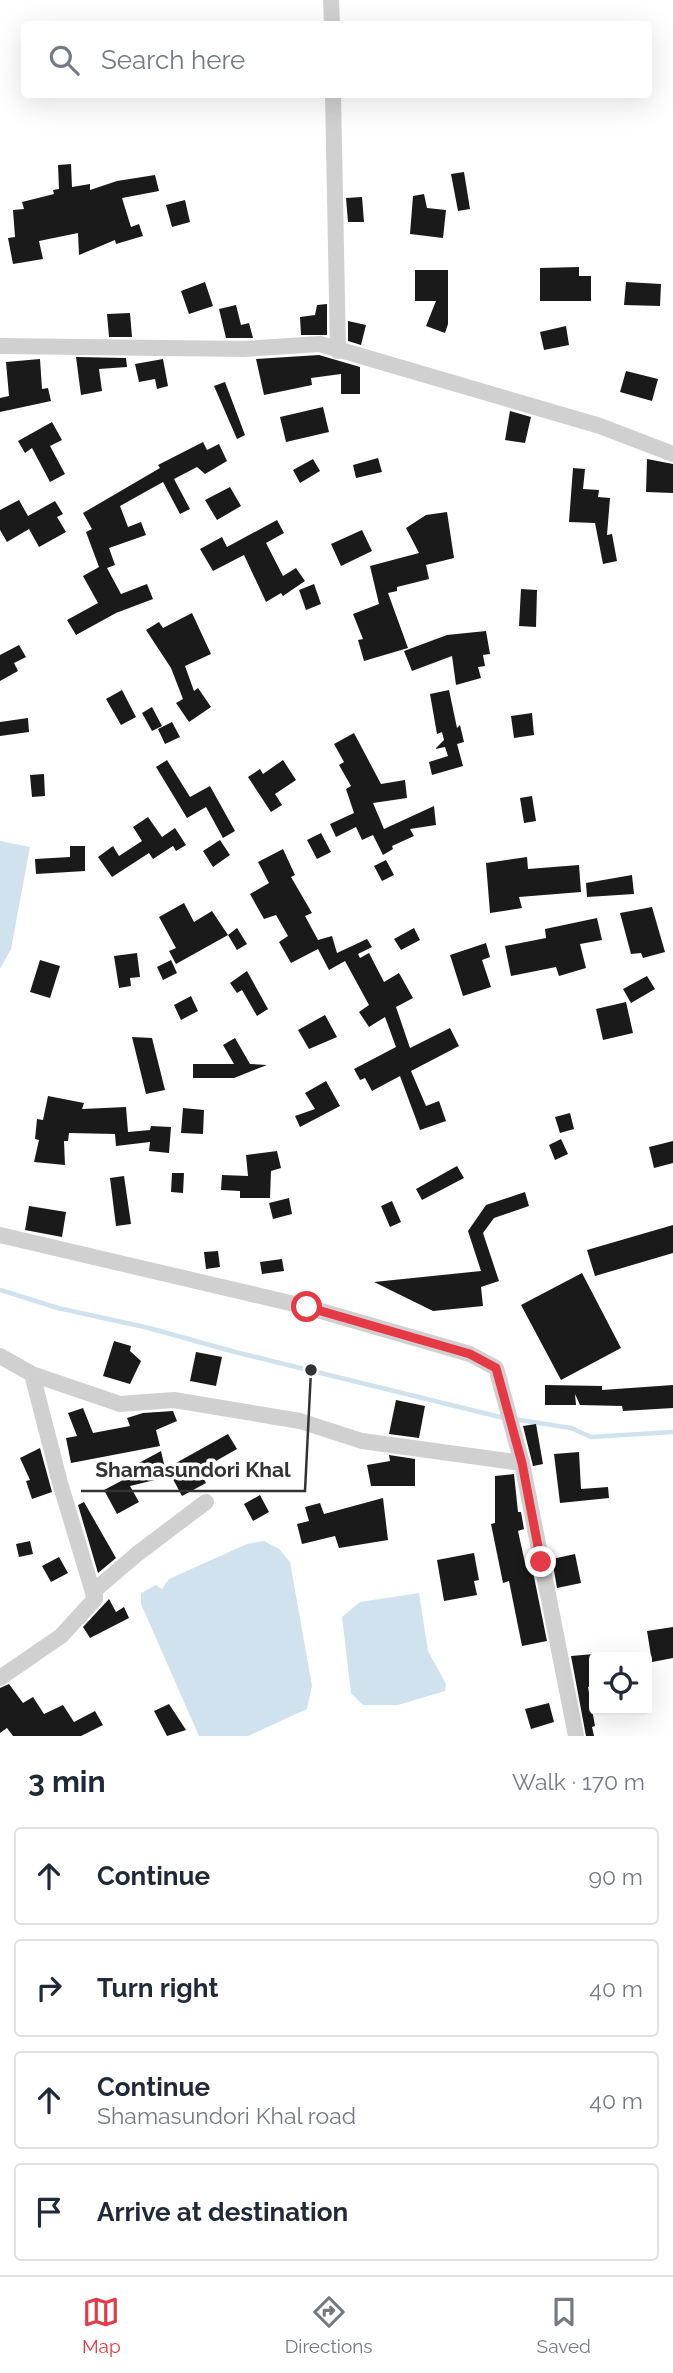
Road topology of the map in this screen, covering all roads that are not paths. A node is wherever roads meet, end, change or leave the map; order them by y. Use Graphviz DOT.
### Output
graph roads {
  1 [pos="331,0"];
  2 [pos="332,21"];
  3 [pos="333,98"];
  4 [pos="0,346"];
  5 [pos="338,351"];
  6 [pos="673,454"];
  7 [pos="0,1235"];
  8 [pos="0,1356"];
  9 [pos="32,1374"];
  10 [pos="522,1463"];
  11 [pos="206,1502"];
  12 [pos="95,1599"];
  13 [pos="0,1678"];
  14 [pos="576,1736"];
  1 -- 2 [label="street"];
  3 -- 5 [label="street"];
  4 -- 5 [label="street"];
  5 -- 6 [label="street"];
  7 -- 10 [label="street"];
  8 -- 9 [label="street"];
  9 -- 10 [label="street"];
  9 -- 12 [label="street"];
  10 -- 14 [label="street"];
  11 -- 12 [label="street"];
  12 -- 13 [label="street"];
}
